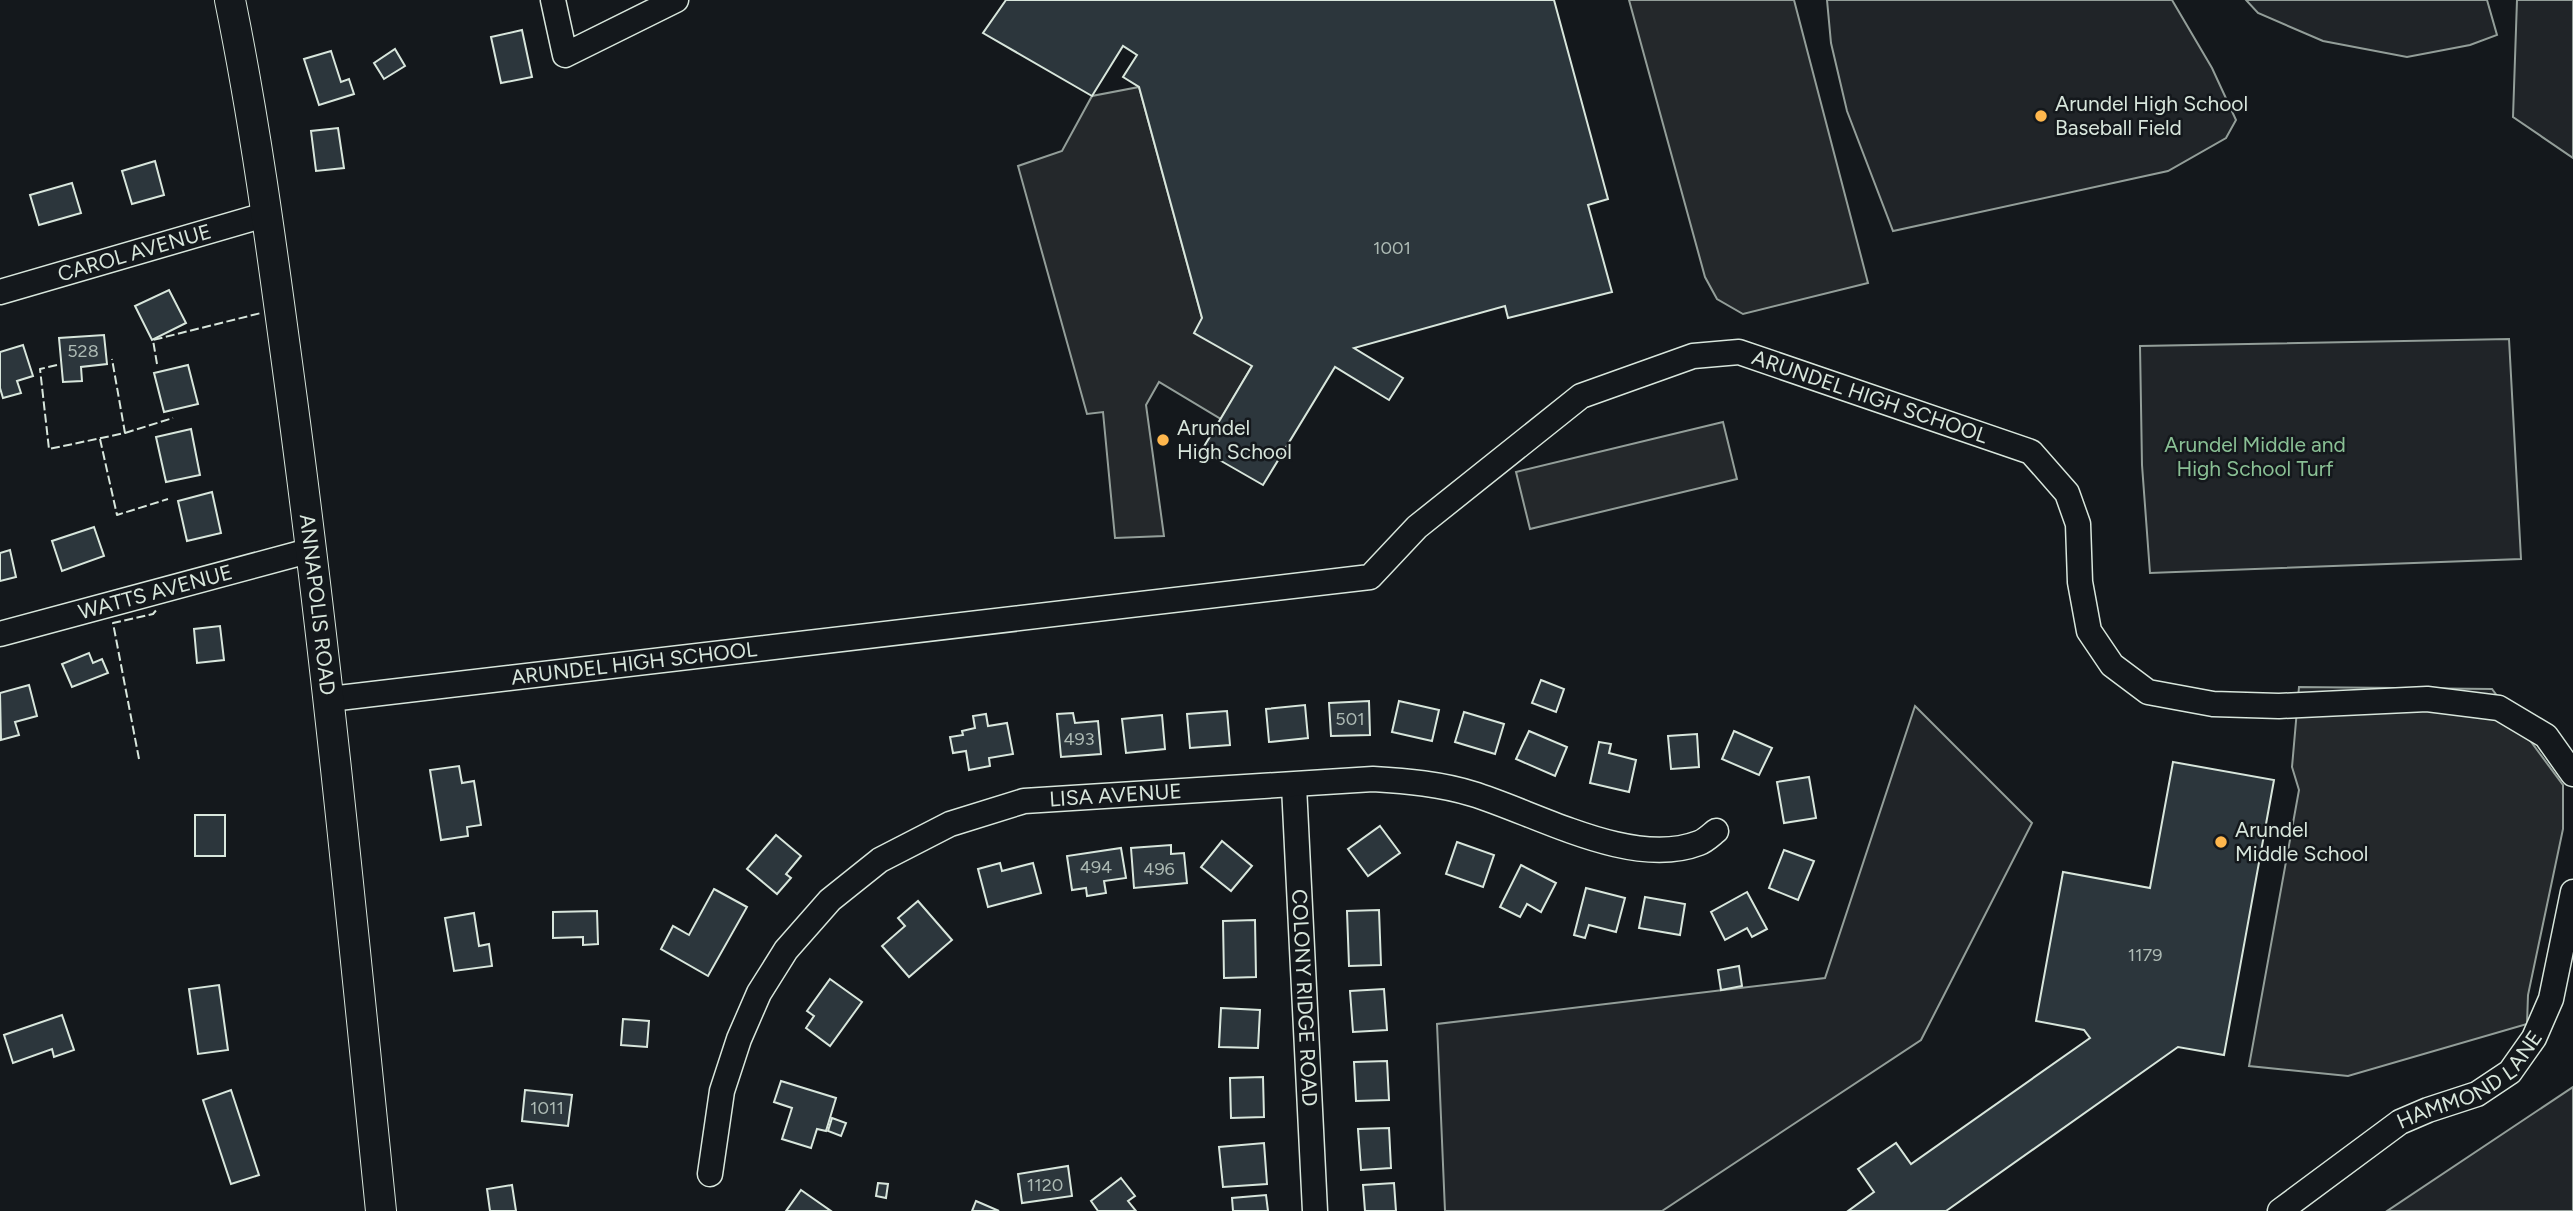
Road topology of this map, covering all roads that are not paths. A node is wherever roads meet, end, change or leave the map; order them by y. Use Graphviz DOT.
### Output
graph roads {
  1 [pos="230,0"];
  2 [pos="553,0"];
  3 [pos="676,0"];
  4 [pos="268,214"];
  5 [pos="0,292"];
  6 [pos="312,550"];
  7 [pos="0,634"];
  8 [pos="330,699"];
  9 [pos="2573,774"];
  10 [pos="1294,786"];
  11 [pos="1716,831"];
  12 [pos="2573,892"];
  13 [pos="710,1174"];
  14 [pos="381,1211"];
  15 [pos="1315,1211"];
  16 [pos="2280,1211"];
  1 -- 4 [label="main road, ANNAPOLIS ROAD"];
  2 -- 3 [label="street"];
  4 -- 5 [label="street, CAROL AVENUE"];
  4 -- 6 [label="main road, ANNAPOLIS ROAD"];
  6 -- 7 [label="street, WATTS AVENUE"];
  6 -- 8 [label="main road, ANNAPOLIS ROAD"];
  8 -- 9 [label="street, ARUNDEL HIGH SCHOOL"];
  8 -- 14 [label="main road, ANNAPOLIS ROAD"];
  10 -- 11 [label="street, LISA AVENUE"];
  10 -- 13 [label="street, LISA AVENUE"];
  10 -- 15 [label="street, COLONY RIDGE ROAD"];
  12 -- 16 [label="street, HAMMOND LANE"];
}
